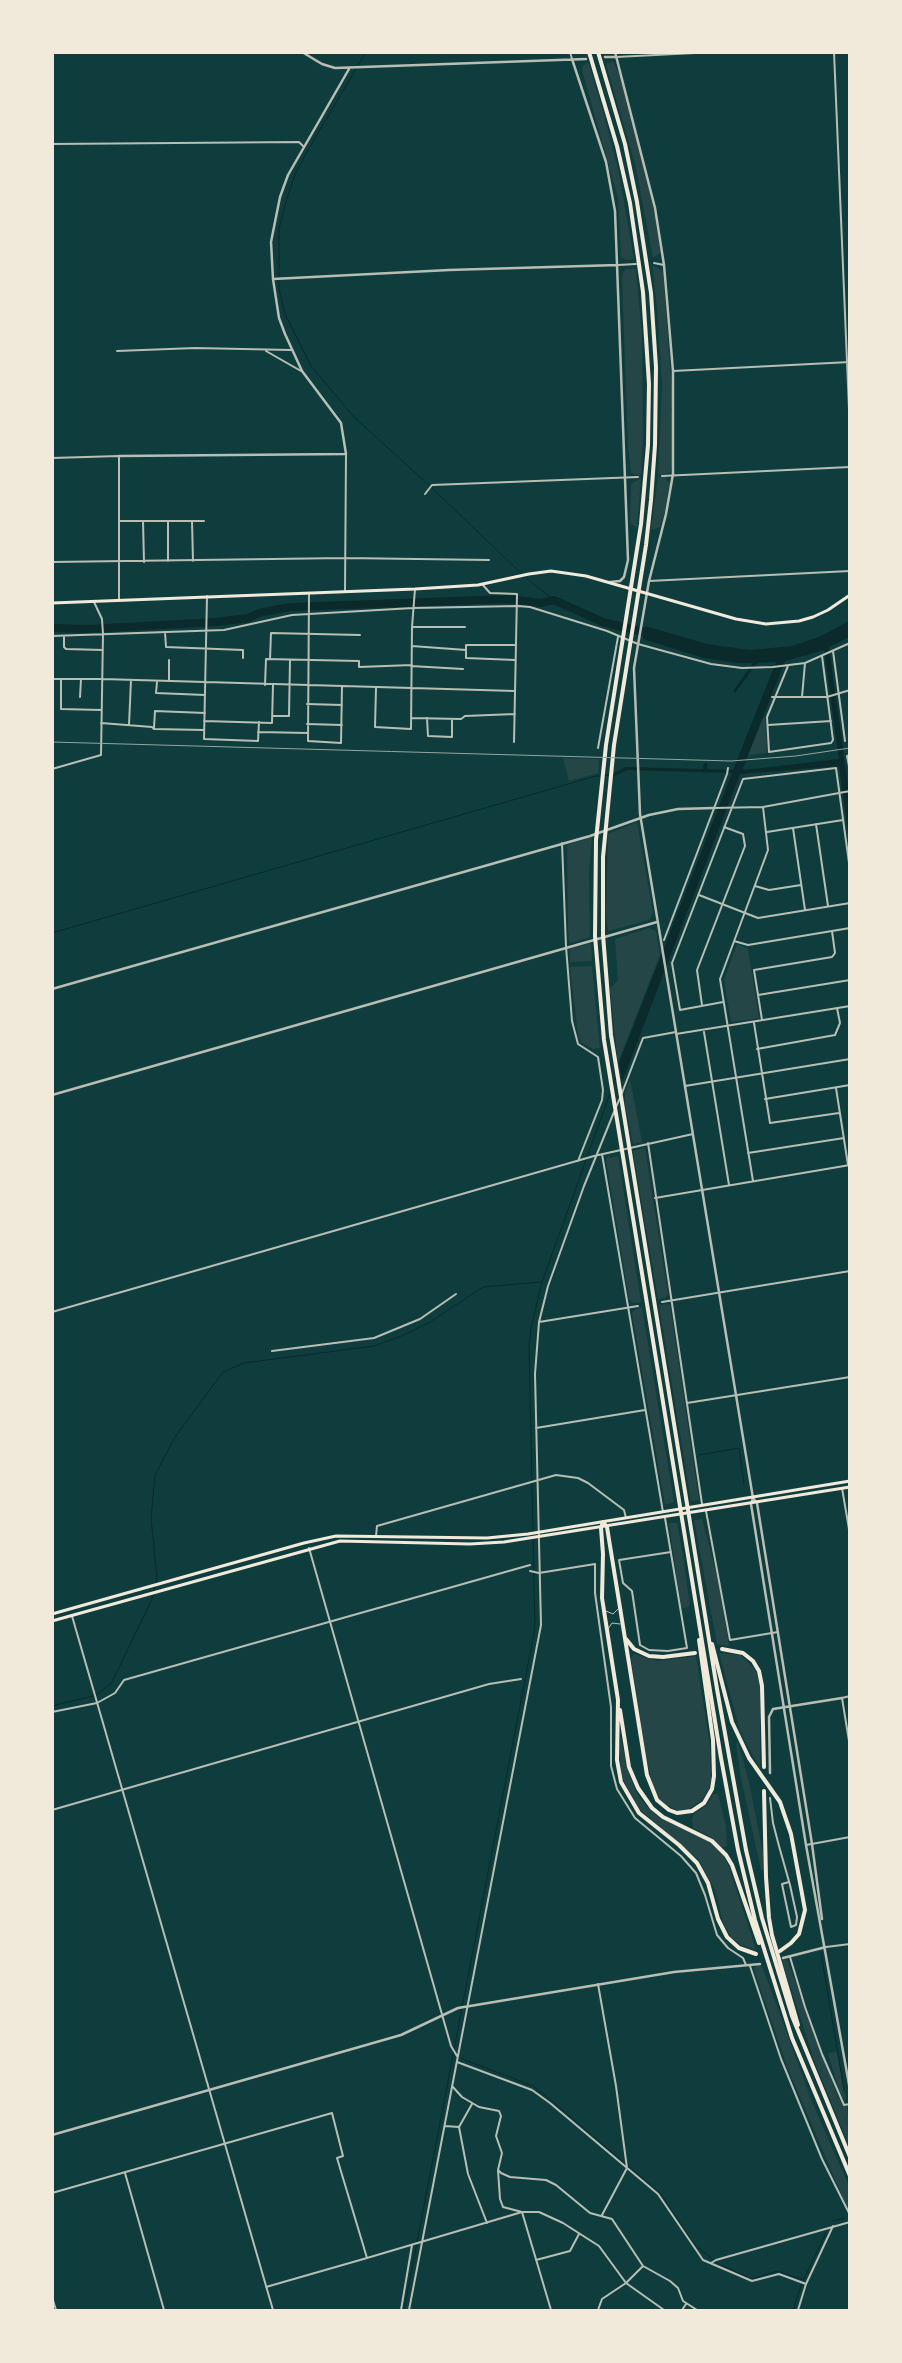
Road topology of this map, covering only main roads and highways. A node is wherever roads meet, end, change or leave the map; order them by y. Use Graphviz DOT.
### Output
graph roads {
  1 [pos="589,52"];
  2 [pos="598,52"];
  3 [pos="850,595"];
  4 [pos="52,603"];
  5 [pos="850,1481"];
  6 [pos="850,1487"];
  7 [pos="603,1522"];
  8 [pos="607,1527"];
  9 [pos="601,1528"];
  10 [pos="704,1607"];
  11 [pos="696,1610"];
  12 [pos="52,1614"];
  13 [pos="52,1621"];
  14 [pos="625,1637"];
  15 [pos="722,1649"];
  16 [pos="695,1653"];
  17 [pos="618,1700"];
  18 [pos="764,1767"];
  19 [pos="764,1791"];
  20 [pos="780,1951"];
  21 [pos="756,1954"];
  22 [pos="776,1992"];
  23 [pos="803,2046"];
  24 [pos="850,2157"];
  25 [pos="850,2176"];
  1 -- 11 [label="highway"];
  2 -- 10 [label="highway"];
  3 -- 4 [label="main road"];
  5 -- 7 [label="main road"];
  6 -- 8 [label="main road"];
  7 -- 8 [label="highway"];
  7 -- 9 [label="highway"];
  7 -- 12 [label="main road"];
  8 -- 9 [label="main road"];
  8 -- 14 [label="highway"];
  9 -- 13 [label="main road"];
  9 -- 17 [label="highway"];
  10 -- 20 [label="highway"];
  10 -- 23 [label="highway"];
  11 -- 14 [label="highway"];
  11 -- 22 [label="highway"];
  14 -- 16 [label="highway"];
  15 -- 18 [label="highway"];
  17 -- 21 [label="highway"];
  17 -- 22 [label="highway"];
  19 -- 23 [label="highway"];
  22 -- 25 [label="highway"];
  23 -- 24 [label="highway"];
}
